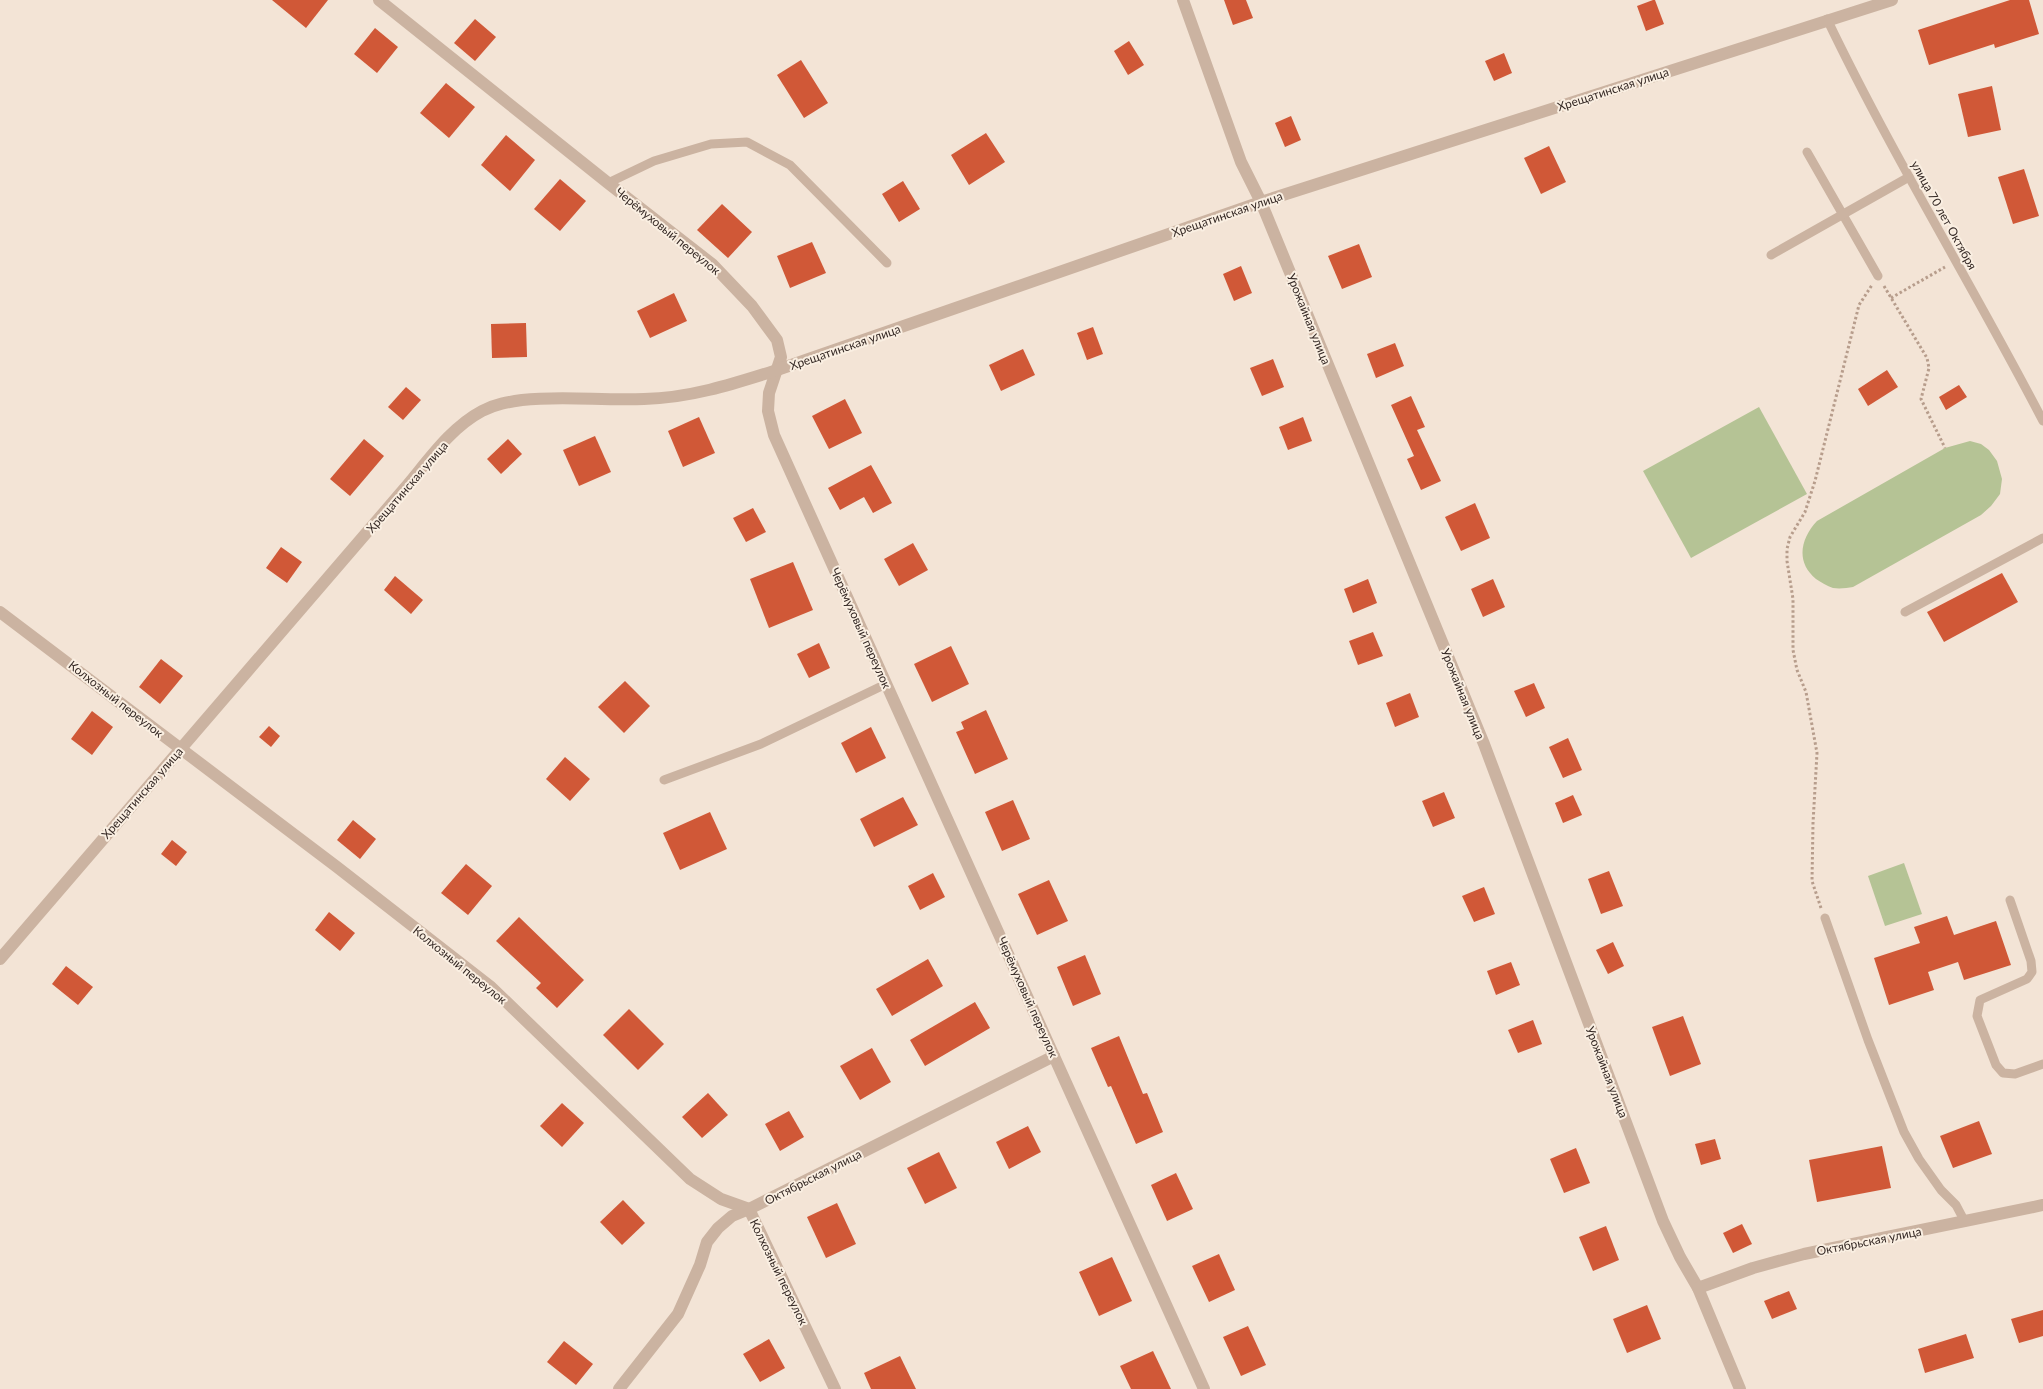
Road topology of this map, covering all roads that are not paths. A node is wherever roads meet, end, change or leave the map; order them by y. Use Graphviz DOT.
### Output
graph roads {
  1 [pos="379,0"];
  2 [pos="1182,0"];
  3 [pos="1892,0"];
  4 [pos="1827,20"];
  5 [pos="1807,152"];
  6 [pos="1909,177"];
  7 [pos="608,183"];
  8 [pos="1262,202"];
  9 [pos="1843,214"];
  10 [pos="1771,255"];
  11 [pos="887,263"];
  12 [pos="1878,276"];
  13 [pos="777,370"];
  14 [pos="2043,421"];
  15 [pos="2043,538"];
  16 [pos="0,612"];
  17 [pos="1905,612"];
  18 [pos="886,684"];
  19 [pos="180,749"];
  20 [pos="664,780"];
  21 [pos="2010,900"];
  22 [pos="1825,918"];
  23 [pos="0,959"];
  24 [pos="1054,1056"];
  25 [pos="2043,1064"];
  26 [pos="2043,1205"];
  27 [pos="749,1209"];
  28 [pos="1965,1222"];
  29 [pos="1698,1288"];
  30 [pos="619,1389"];
  31 [pos="835,1389"];
  32 [pos="1204,1389"];
  33 [pos="1740,1389"];
  1 -- 7 [label="street, Черёмуховый переулок"];
  2 -- 8 [label="street, Урожайная улица"];
  3 -- 4 [label="street, Хрещатинская улица"];
  4 -- 6 [label="lane, улица 70 лет Октября"];
  4 -- 8 [label="street, Хрещатинская улица"];
  5 -- 9 [label="lane"];
  6 -- 9 [label="lane"];
  6 -- 14 [label="lane, улица 70 лет Октября"];
  7 -- 11 [label="lane"];
  7 -- 13 [label="street, Черёмуховый переулок"];
  8 -- 13 [label="street, Хрещатинская улица"];
  8 -- 29 [label="street, Урожайная улица"];
  9 -- 10 [label="lane"];
  9 -- 12 [label="lane"];
  13 -- 18 [label="street, Черёмуховый переулок"];
  13 -- 19 [label="street, Хрещатинская улица"];
  15 -- 17 [label="lane"];
  16 -- 19 [label="street, Колхозный переулок"];
  18 -- 20 [label="lane"];
  18 -- 24 [label="street, Черёмуховый переулок"];
  19 -- 23 [label="street, Хрещатинская улица"];
  19 -- 27 [label="street, Колхозный переулок"];
  21 -- 25 [label="lane"];
  22 -- 28 [label="lane"];
  24 -- 27 [label="street, Октябрьская улица"];
  24 -- 32 [label="street, Черёмуховый переулок"];
  26 -- 28 [label="street, Октябрьская улица"];
  27 -- 30 [label="street, Октябрьская улица"];
  27 -- 31 [label="street, Колхозный переулок"];
  28 -- 29 [label="street, Октябрьская улица"];
  29 -- 33 [label="street, Урожайная улица"];
}
